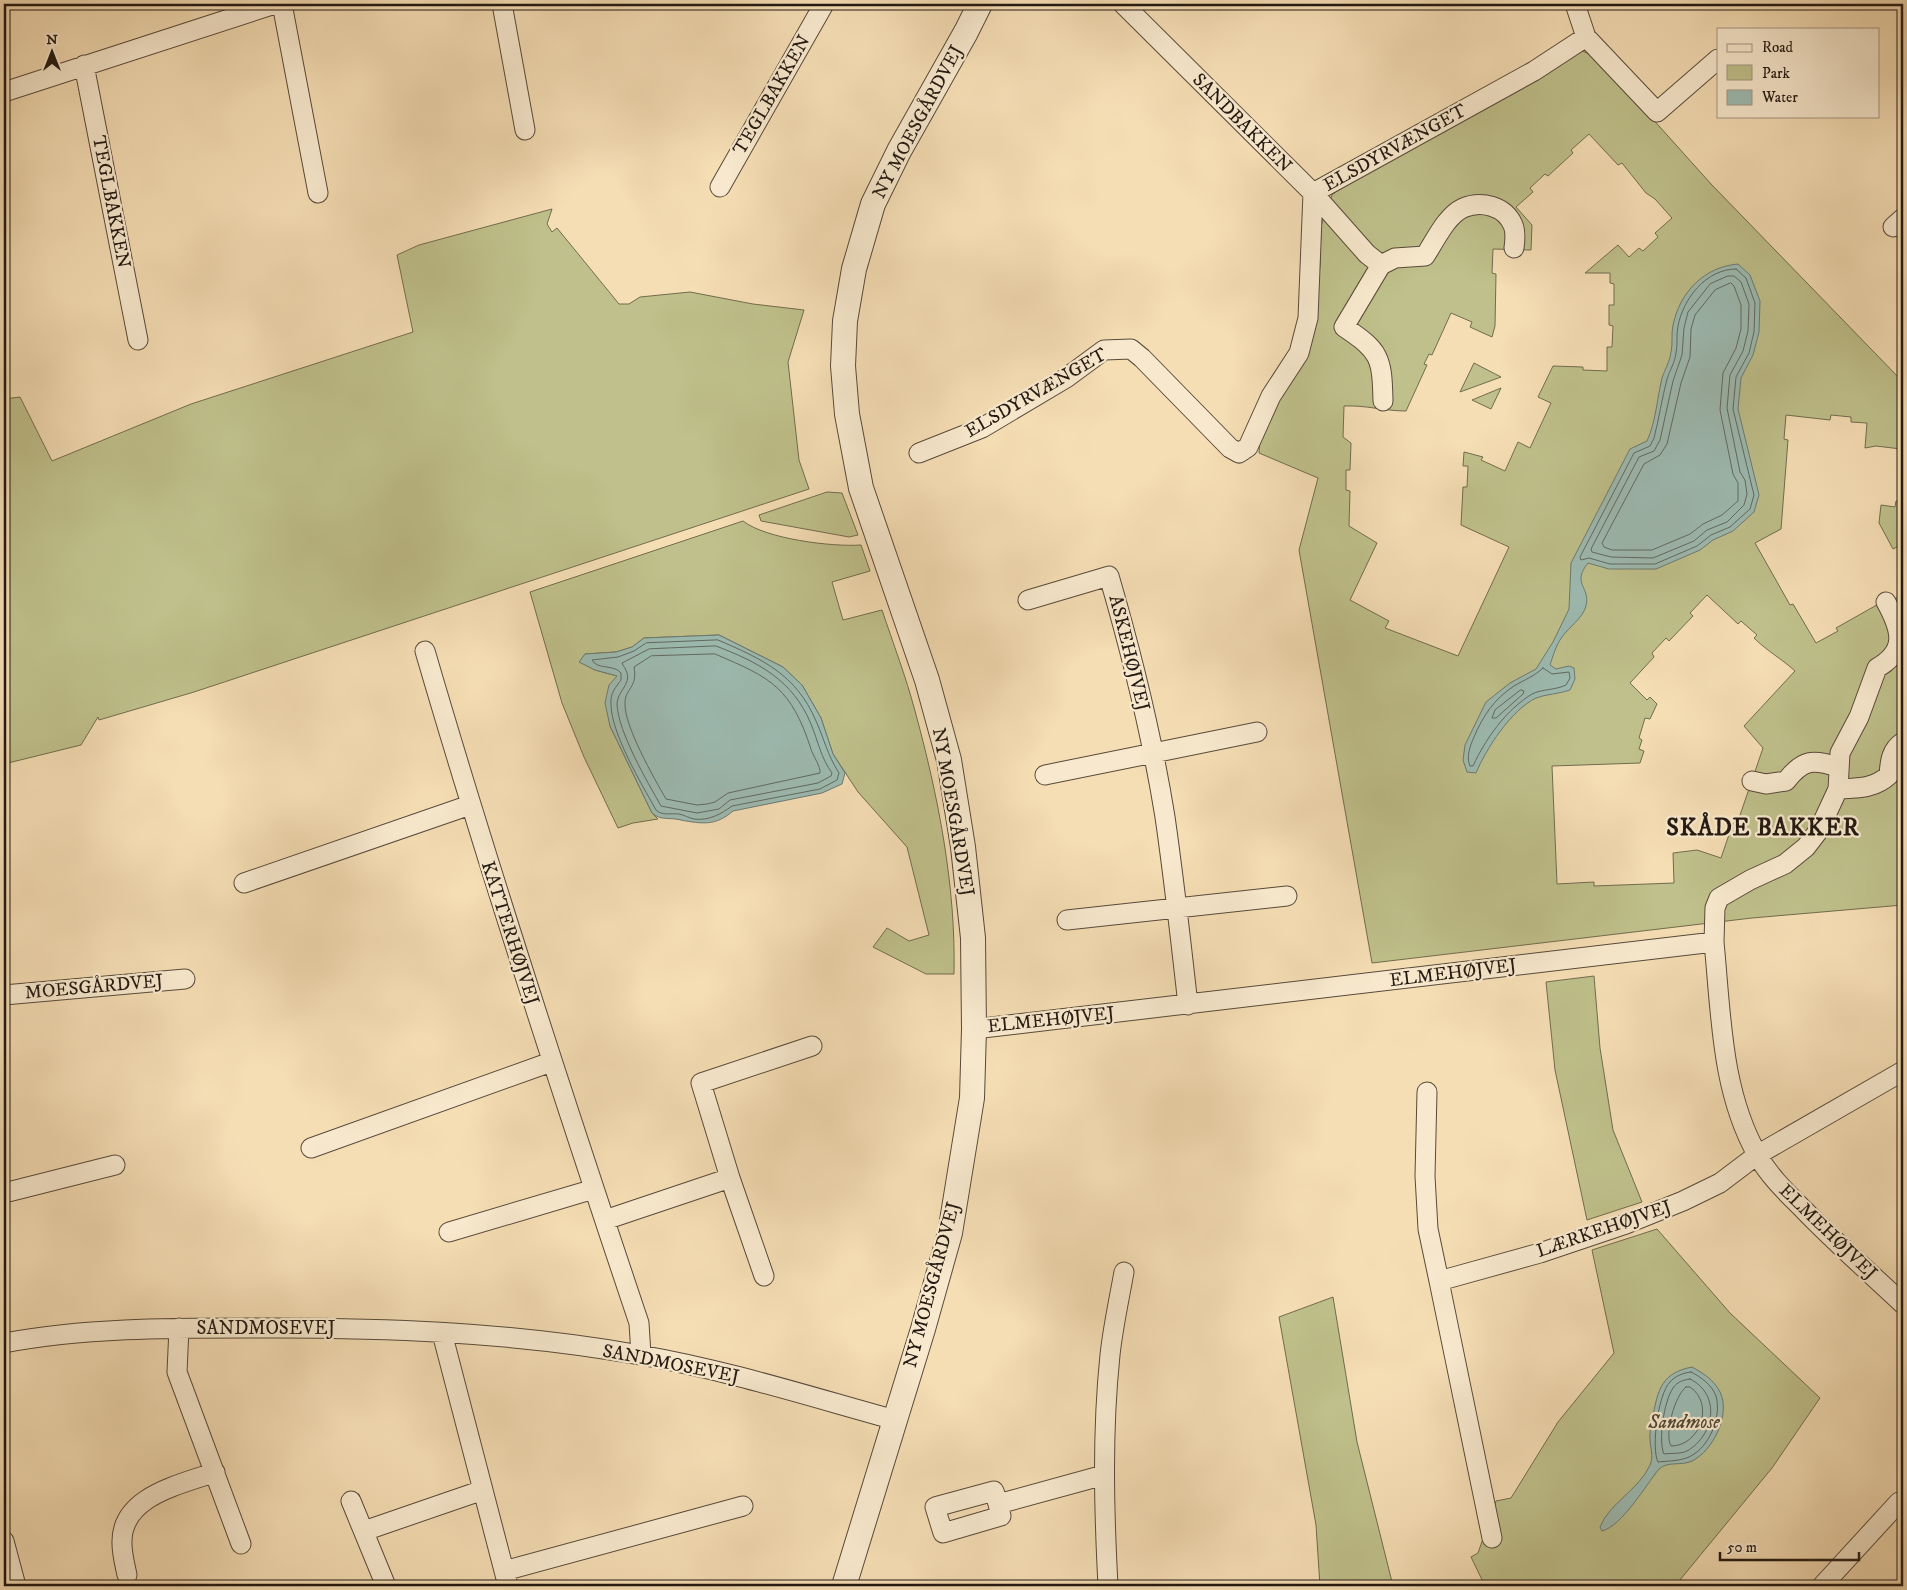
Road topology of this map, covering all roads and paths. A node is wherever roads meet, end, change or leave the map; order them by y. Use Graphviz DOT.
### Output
graph roads {
  1 [pos="275,4"];
  2 [pos="282,4"];
  3 [pos="502,4"];
  4 [pos="824,4"];
  5 [pos="980,4"];
  6 [pos="1123,4"];
  7 [pos="1575,4"];
  8 [pos="1586,37"];
  9 [pos="1717,60"];
  10 [pos="84,65"];
  11 [pos="4,92"];
  12 [pos="525,130"];
  13 [pos="720,187"];
  14 [pos="318,193"];
  15 [pos="1313,193"];
  16 [pos="1514,248"];
  17 [pos="1381,264"];
  18 [pos="138,340"];
  19 [pos="1383,400"];
  20 [pos="920,452"];
  21 [pos="1028,600"];
  22 [pos="1886,602"];
  23 [pos="425,651"];
  24 [pos="1257,732"];
  25 [pos="1903,742"];
  26 [pos="1154,753"];
  27 [pos="1838,767"];
  28 [pos="1045,775"];
  29 [pos="1752,781"];
  30 [pos="1838,789"];
  31 [pos="470,805"];
  32 [pos="244,883"];
  33 [pos="1287,896"];
  34 [pos="1177,908"];
  35 [pos="1067,920"];
  36 [pos="1714,942"];
  37 [pos="185,979"];
  38 [pos="4,995"];
  39 [pos="1188,1005"];
  40 [pos="974,1029"];
  41 [pos="812,1046"];
  42 [pos="551,1062"];
  43 [pos="1903,1071"];
  44 [pos="1427,1092"];
  45 [pos="311,1148"];
  46 [pos="1757,1155"];
  47 [pos="115,1165"];
  48 [pos="730,1178"];
  49 [pos="594,1189"];
  50 [pos="4,1193"];
  51 [pos="605,1220"];
  52 [pos="449,1232"];
  53 [pos="1124,1272"];
  54 [pos="764,1276"];
  55 [pos="1439,1281"];
  56 [pos="1903,1304"];
  57 [pos="179,1328"];
  58 [pos="442,1333"];
  59 [pos="4,1343"];
  60 [pos="641,1355"];
  61 [pos="895,1420"];
  62 [pos="214,1472"];
  63 [pos="1104,1475"];
  64 [pos="483,1490"];
  65 [pos="351,1501"];
  66 [pos="1899,1502"];
  67 [pos="998,1504"];
  68 [pos="743,1506"];
  69 [pos="364,1531"];
  70 [pos="1492,1538"];
  71 [pos="4,1541"];
  72 [pos="241,1544"];
  73 [pos="127,1574"];
  74 [pos="506,1579"];
  75 [pos="16,1586"];
  76 [pos="386,1586"];
  77 [pos="844,1586"];
  78 [pos="1108,1586"];
  79 [pos="1822,1586"];
  1 -- 10 [label="street"];
  2 -- 14 [label="street"];
  3 -- 12 [label="street"];
  4 -- 13 [label="street, TEGLBAKKEN"];
  5 -- 40 [label="street, NY MOESGÅRDVEJ"];
  6 -- 15 [label="street, SANDBAKKEN"];
  7 -- 8 [label="street"];
  8 -- 9 [label="street"];
  8 -- 15 [label="street, ELSDYRVÆNGET"];
  10 -- 11 [label="street"];
  10 -- 18 [label="street, TEGLBAKKEN"];
  15 -- 17 [label="street, SANDBAKKEN"];
  15 -- 20 [label="street, ELSDYRVÆNGET"];
  16 -- 17 [label="street"];
  17 -- 19 [label="street"];
  21 -- 26 [label="street, ASKEHØJVEJ"];
  22 -- 27 [label="street"];
  23 -- 31 [label="street, KATTERHØJVEJ"];
  24 -- 26 [label="street"];
  25 -- 30 [label="street"];
  26 -- 28 [label="street"];
  26 -- 34 [label="street, ASKEHØJVEJ"];
  27 -- 29 [label="street"];
  27 -- 30 [label="street"];
  30 -- 36 [label="street"];
  31 -- 32 [label="street"];
  31 -- 42 [label="street, KATTERHØJVEJ"];
  33 -- 34 [label="street"];
  34 -- 35 [label="street"];
  34 -- 39 [label="street, ASKEHØJVEJ"];
  36 -- 39 [label="street, ELMEHØJVEJ"];
  36 -- 46 [label="street, ELMEHØJVEJ"];
  37 -- 38 [label="street, MOESGÅRDVEJ"];
  39 -- 40 [label="street, ELMEHØJVEJ"];
  40 -- 61 [label="street, NY MOESGÅRDVEJ"];
  41 -- 48 [label="street"];
  42 -- 45 [label="street"];
  42 -- 49 [label="street, KATTERHØJVEJ"];
  43 -- 46 [label="street"];
  44 -- 55 [label="street"];
  46 -- 55 [label="street, LÆRKEHØJVEJ"];
  46 -- 56 [label="street, ELMEHØJVEJ"];
  47 -- 50 [label="street"];
  48 -- 51 [label="street"];
  48 -- 54 [label="street"];
  49 -- 51 [label="street, KATTERHØJVEJ"];
  49 -- 52 [label="street"];
  51 -- 60 [label="street, KATTERHØJVEJ"];
  53 -- 63 [label="street"];
  55 -- 70 [label="street"];
  57 -- 58 [label="street, SANDMOSEVEJ"];
  57 -- 59 [label="street, SANDMOSEVEJ"];
  57 -- 62 [label="street, SANDMOSEVEJ"];
  58 -- 60 [label="street, SANDMOSEVEJ"];
  58 -- 64 [label="street"];
  60 -- 61 [label="street, SANDMOSEVEJ"];
  61 -- 77 [label="street, NY MOESGÅRDVEJ"];
  62 -- 72 [label="street, SANDMOSEVEJ"];
  62 -- 73 [label="street"];
  63 -- 67 [label="street"];
  63 -- 78 [label="street"];
  64 -- 69 [label="street"];
  64 -- 74 [label="street"];
  65 -- 69 [label="street"];
  66 -- 79 [label="street"];
  68 -- 74 [label="street"];
  69 -- 76 [label="street"];
  71 -- 75 [label="street"];
}
